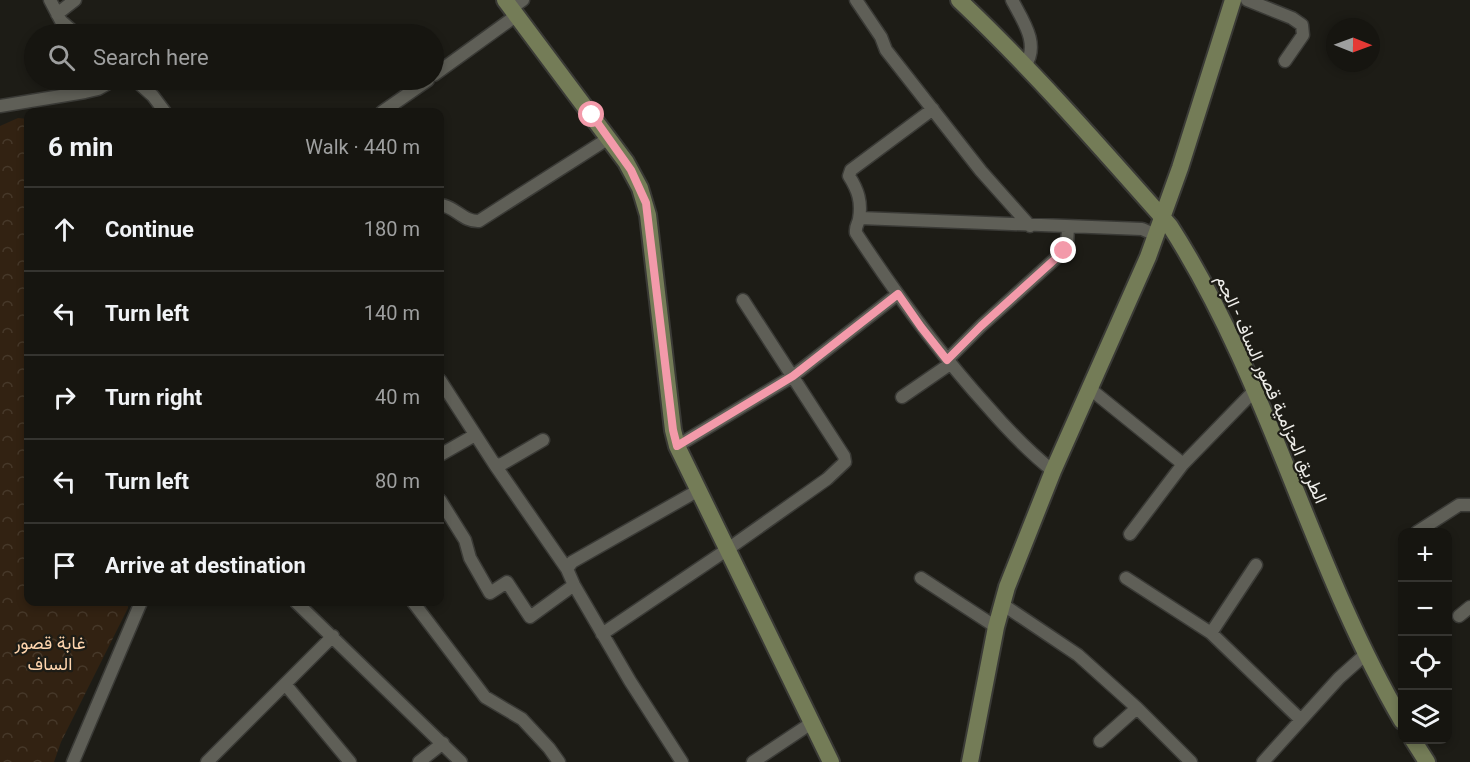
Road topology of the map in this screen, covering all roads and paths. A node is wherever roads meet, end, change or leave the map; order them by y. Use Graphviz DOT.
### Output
graph roads {
  1 [pos="50,0"];
  2 [pos="75,0"];
  3 [pos="856,0"];
  4 [pos="959,0"];
  5 [pos="1012,0"];
  6 [pos="1233,0"];
  7 [pos="1247,0"];
  8 [pos="514,6"];
  9 [pos="57,14"];
  10 [pos="63,24"];
  11 [pos="1285,61"];
  12 [pos="444,66"];
  13 [pos="1025,66"];
  14 [pos="93,90"];
  15 [pos="146,90"];
  16 [pos="414,90"];
  17 [pos="0,106"];
  18 [pos="162,108"];
  19 [pos="388,108"];
  20 [pos="933,109"];
  21 [pos="609,138"];
  22 [pos="444,205"];
  23 [pos="1161,216"];
  24 [pos="860,218"];
  25 [pos="1030,225"];
  26 [pos="1068,227"];
  27 [pos="1156,235"];
  28 [pos="898,294"];
  29 [pos="743,300"];
  30 [pos="949,362"];
  31 [pos="793,376"];
  32 [pos="444,386"];
  33 [pos="1089,388"];
  34 [pos="1254,391"];
  35 [pos="902,398"];
  36 [pos="475,435"];
  37 [pos="543,440"];
  38 [pos="677,446"];
  39 [pos="444,453"];
  40 [pos="495,465"];
  41 [pos="1183,465"];
  42 [pos="1053,471"];
  43 [pos="697,491"];
  44 [pos="1470,505"];
  45 [pos="444,506"];
  46 [pos="1423,528"];
  47 [pos="1130,534"];
  48 [pos="728,549"];
  49 [pos="1256,565"];
  50 [pos="567,569"];
  51 [pos="921,578"];
  52 [pos="1126,578"];
  53 [pos="574,585"];
  54 [pos="1002,604"];
  55 [pos="139,606"];
  56 [pos="300,606"];
  57 [pos="416,606"];
  58 [pos="1470,607"];
  59 [pos="1459,616"];
  60 [pos="996,627"];
  61 [pos="1211,633"];
  62 [pos="602,634"];
  63 [pos="333,636"];
  64 [pos="1368,653"];
  65 [pos="285,684"];
  66 [pos="1137,708"];
  67 [pos="1398,713"];
  68 [pos="1300,719"];
  69 [pos="813,722"];
  70 [pos="1100,741"];
  71 [pos="442,743"];
  72 [pos="1416,744"];
  73 [pos="75,760"];
  74 [pos="207,762"];
  75 [pos="350,762"];
  76 [pos="419,762"];
  77 [pos="461,762"];
  78 [pos="559,762"];
  79 [pos="682,762"];
  80 [pos="753,762"];
  81 [pos="831,762"];
  82 [pos="970,762"];
  83 [pos="1191,762"];
  84 [pos="1263,762"];
  85 [pos="1427,762"];
  1 -- 9 [label="street"];
  2 -- 9 [label="street"];
  3 -- 20 [label="street"];
  4 -- 13 [label="street, الطريق الحزامية قصور الساف - الجم"];
  5 -- 13 [label="street"];
  6 -- 23 [label="street"];
  7 -- 11 [label="street"];
  8 -- 12 [label="street"];
  8 -- 21 [label="street"];
  9 -- 10 [label="street"];
  13 -- 23 [label="street, الطريق الحزامية قصور الساف - الجم"];
  14 -- 17 [label="street"];
  15 -- 18 [label="street"];
  16 -- 19 [label="street"];
  20 -- 24 [label="street"];
  20 -- 25 [label="street"];
  21 -- 22 [label="street"];
  21 -- 38 [label="street"];
  23 -- 27 [label="street"];
  23 -- 34 [label="street, الطريق الحزامية قصور الساف - الجم"];
  24 -- 25 [label="street"];
  24 -- 28 [label="street"];
  25 -- 26 [label="street"];
  26 -- 27 [label="street"];
  26 -- 30 [label="street"];
  27 -- 33 [label="street"];
  28 -- 30 [label="street"];
  28 -- 31 [label="street"];
  29 -- 31 [label="street"];
  30 -- 35 [label="street"];
  30 -- 42 [label="street"];
  31 -- 38 [label="street"];
  31 -- 48 [label="street"];
  32 -- 36 [label="street"];
  33 -- 41 [label="street"];
  33 -- 42 [label="street"];
  34 -- 41 [label="street"];
  34 -- 64 [label="street, الطريق الحزامية قصور الساف - الجم"];
  36 -- 39 [label="street"];
  36 -- 40 [label="street"];
  37 -- 40 [label="street"];
  38 -- 43 [label="street"];
  40 -- 50 [label="street"];
  41 -- 47 [label="street"];
  42 -- 54 [label="street"];
  43 -- 48 [label="street"];
  43 -- 50 [label="street"];
  44 -- 46 [label="street"];
  45 -- 53 [label="street"];
  48 -- 62 [label="street"];
  48 -- 69 [label="street"];
  49 -- 61 [label="street"];
  50 -- 53 [label="street"];
  51 -- 60 [label="street"];
  52 -- 61 [label="street"];
  53 -- 62 [label="street"];
  54 -- 60 [label="street"];
  54 -- 66 [label="street"];
  55 -- 73 [label="street"];
  56 -- 63 [label="street"];
  57 -- 78 [label="street"];
  58 -- 59 [label="street"];
  60 -- 82 [label="street"];
  61 -- 68 [label="street"];
  62 -- 79 [label="street"];
  63 -- 65 [label="street"];
  63 -- 71 [label="street"];
  64 -- 67 [label="street, الطريق الحزامية قصور الساف - الجم"];
  64 -- 68 [label="street"];
  65 -- 74 [label="street"];
  65 -- 75 [label="street"];
  66 -- 70 [label="street"];
  66 -- 83 [label="street"];
  68 -- 84 [label="street"];
  69 -- 80 [label="street"];
  69 -- 81 [label="street"];
  71 -- 76 [label="street"];
  71 -- 77 [label="street"];
  72 -- 85 [label="street"];
}
